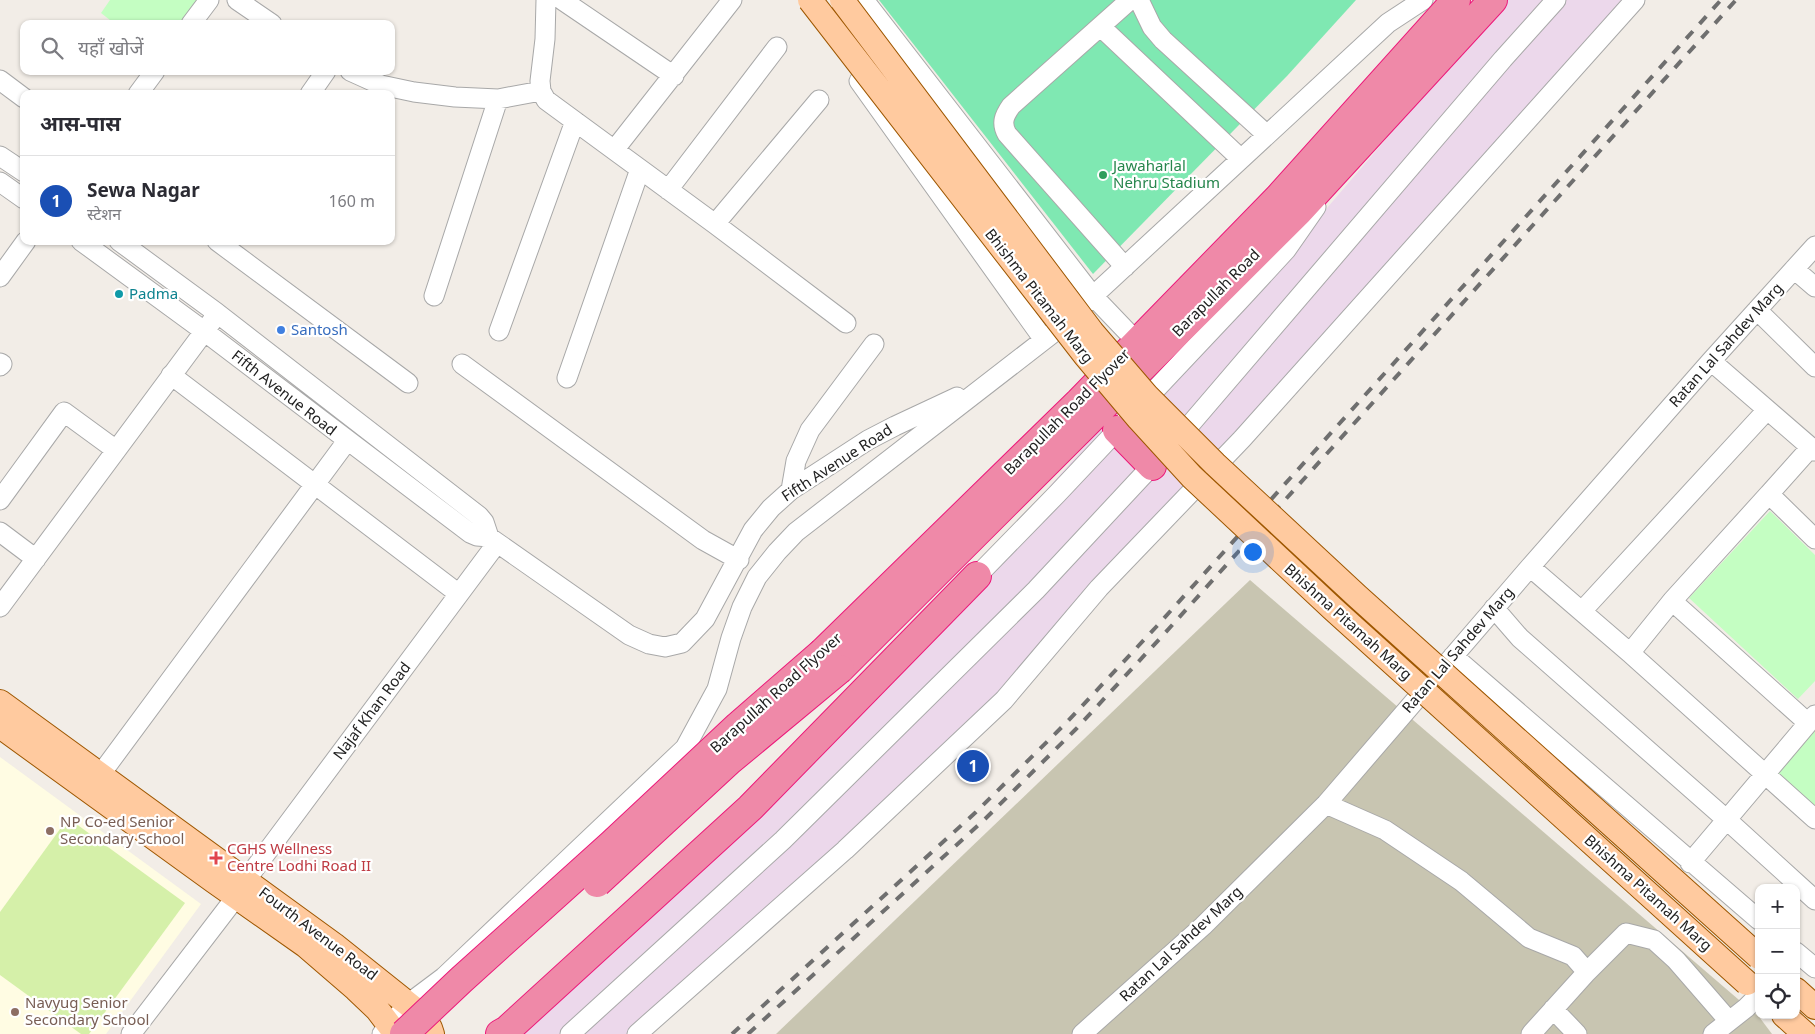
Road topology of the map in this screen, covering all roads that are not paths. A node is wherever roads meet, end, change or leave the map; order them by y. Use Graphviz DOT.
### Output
graph roads {
  1 [pos="209,0"];
  2 [pos="237,0"];
  3 [pos="546,0"];
  4 [pos="562,0"];
  5 [pos="732,0"];
  6 [pos="801,0"];
  7 [pos="810,0"];
  8 [pos="842,0"];
  9 [pos="864,0"];
  10 [pos="1130,0"];
  11 [pos="1139,0"];
  12 [pos="1423,0"];
  13 [pos="1456,0"];
  14 [pos="1492,0"];
  15 [pos="1556,0"];
  16 [pos="1635,0"];
  17 [pos="194,20"];
  18 [pos="266,20"];
  19 [pos="1101,27"];
  20 [pos="777,47"];
  21 [pos="152,75"];
  22 [pos="323,75"];
  23 [pos="359,75"];
  24 [pos="674,76"];
  25 [pos="0,80"];
  26 [pos="141,90"];
  27 [pos="313,90"];
  28 [pos="541,91"];
  29 [pos="20,95"];
  30 [pos="498,99"];
  31 [pos="819,100"];
  32 [pos="575,121"];
  33 [pos="1267,135"];
  34 [pos="1358,146"];
  35 [pos="615,149"];
  36 [pos="0,156"];
  37 [pos="1241,159"];
  38 [pos="20,169"];
  39 [pos="640,169"];
  40 [pos="0,182"];
  41 [pos="668,190"];
  42 [pos="20,196"];
  43 [pos="715,224"];
  44 [pos="23,245"];
  45 [pos="86,245"];
  46 [pos="124,245"];
  47 [pos="222,245"];
  48 [pos="1815,246"];
  49 [pos="1125,266"];
  50 [pos="1794,269"];
  51 [pos="0,277"];
  52 [pos="1815,287"];
  53 [pos="434,296"];
  54 [pos="1093,296"];
  55 [pos="217,314"];
  56 [pos="1762,316"];
  57 [pos="846,323"];
  58 [pos="204,331"];
  59 [pos="499,331"];
  60 [pos="1044,340"];
  61 [pos="1137,342"];
  62 [pos="874,344"];
  63 [pos="1711,361"];
  64 [pos="462,364"];
  65 [pos="1815,367"];
  66 [pos="171,375"];
  67 [pos="567,378"];
  68 [pos="408,383"];
  69 [pos="986,384"];
  70 [pos="1767,410"];
  71 [pos="1117,430"];
  72 [pos="347,441"];
  73 [pos="1813,449"];
  74 [pos="116,450"];
  75 [pos="1152,466"];
  76 [pos="314,485"];
  77 [pos="791,490"];
  78 [pos="1769,494"];
  79 [pos="0,500"];
  80 [pos="0,532"];
  81 [pos="1815,539"];
  82 [pos="493,540"];
  83 [pos="36,559"];
  84 [pos="738,560"];
  85 [pos="1530,566"];
  86 [pos="977,576"];
  87 [pos="931,578"];
  88 [pos="459,594"];
  89 [pos="952,600"];
  90 [pos="1672,600"];
  91 [pos="0,608"];
  92 [pos="1494,608"];
  93 [pos="1582,611"];
  94 [pos="885,624"];
  95 [pos="907,647"];
  96 [pos="1630,652"];
  97 [pos="1453,656"];
  98 [pos="831,660"];
  99 [pos="0,702"];
  100 [pos="1811,719"];
  101 [pos="0,726"];
  102 [pos="1766,774"];
  103 [pos="100,775"];
  104 [pos="1326,804"];
  105 [pos="1815,819"];
  106 [pos="1727,820"];
  107 [pos="1690,863"];
  108 [pos="241,888"];
  109 [pos="1815,900"];
  110 [pos="1755,917"];
  111 [pos="1755,953"];
  112 [pos="1800,955"];
  113 [pos="1815,968"];
  114 [pos="1587,972"];
  115 [pos="1755,990"];
  116 [pos="1800,994"];
  117 [pos="1815,1007"];
  118 [pos="1553,1009"];
  119 [pos="1788,1019"];
  120 [pos="1728,1021"];
  121 [pos="409,1028"];
  122 [pos="131,1034"];
  123 [pos="500,1034"];
  124 [pos="570,1034"];
  125 [pos="637,1034"];
  126 [pos="1082,1034"];
  127 [pos="1531,1034"];
  128 [pos="1577,1034"];
  129 [pos="1713,1034"];
  130 [pos="1805,1034"];
  1 -- 17 [label="street"];
  2 -- 18 [label="street"];
  3 -- 28 [label="street"];
  4 -- 24 [label="street"];
  5 -- 24 [label="street"];
  6 -- 60 [label="street"];
  7 -- 115 [label="main road, Bhishma Pitamah Marg, bridge"];
  8 -- 111 [label="main road, Bhishma Pitamah Marg, bridge"];
  9 -- 54 [label="street"];
  10 -- 19 [label="street"];
  11 -- 33 [label="street"];
  12 -- 33 [label="street"];
  13 -- 61 [label="highway, Barapullah Road"];
  14 -- 34 [label="highway, Barapullah Road"];
  15 -- 75 [label="street"];
  16 -- 125 [label="street"];
  19 -- 37 [label="street"];
  19 -- 49 [label="street"];
  20 -- 41 [label="street"];
  21 -- 26 [label="street"];
  22 -- 27 [label="street"];
  23 -- 30 [label="street"];
  24 -- 35 [label="street"];
  25 -- 29 [label="street"];
  28 -- 30 [label="street"];
  28 -- 32 [label="street"];
  30 -- 53 [label="street"];
  31 -- 43 [label="street"];
  32 -- 35 [label="street"];
  32 -- 59 [label="street"];
  33 -- 37 [label="street"];
  34 -- 71 [label="street"];
  34 -- 87 [label="highway, Barapullah Road"];
  35 -- 39 [label="street"];
  36 -- 38 [label="street"];
  37 -- 49 [label="street"];
  39 -- 41 [label="street"];
  39 -- 67 [label="street"];
  40 -- 42 [label="street"];
  41 -- 43 [label="street"];
  43 -- 57 [label="street"];
  44 -- 51 [label="street"];
  45 -- 58 [label="street, Fifth Avenue Road"];
  46 -- 55 [label="street, Fifth Avenue Road"];
  47 -- 68 [label="street"];
  48 -- 50 [label="street, Ratan Lal Sahdev Marg"];
  49 -- 54 [label="street"];
  50 -- 52 [label="street"];
  50 -- 56 [label="street, Ratan Lal Sahdev Marg"];
  54 -- 60 [label="street"];
  54 -- 61 [label="street"];
  55 -- 58 [label="street"];
  55 -- 82 [label="street, Fifth Avenue Road"];
  56 -- 63 [label="street, Ratan Lal Sahdev Marg"];
  56 -- 65 [label="street"];
  58 -- 66 [label="street"];
  58 -- 72 [label="street, Fifth Avenue Road"];
  60 -- 69 [label="street"];
  61 -- 98 [label="highway, Barapullah Road Flyover"];
  62 -- 77 [label="street"];
  63 -- 70 [label="street"];
  63 -- 85 [label="street, Ratan Lal Sahdev Marg"];
  64 -- 84 [label="street"];
  66 -- 74 [label="street"];
  66 -- 76 [label="street"];
  69 -- 77 [label="street, Fifth Avenue Road"];
  69 -- 121 [label="street"];
  70 -- 73 [label="street"];
  70 -- 93 [label="street"];
  71 -- 75 [label="highway"];
  71 -- 86 [label="street"];
  72 -- 76 [label="street"];
  72 -- 82 [label="street, Fifth Avenue Road"];
  73 -- 78 [label="street"];
  74 -- 79 [label="street"];
  74 -- 83 [label="street"];
  75 -- 124 [label="street"];
  76 -- 88 [label="street"];
  76 -- 103 [label="street"];
  77 -- 84 [label="street, Fifth Avenue Road"];
  78 -- 81 [label="street"];
  78 -- 90 [label="street"];
  80 -- 83 [label="street"];
  82 -- 84 [label="street, Fifth Avenue Road"];
  82 -- 88 [label="street, Najaf Khan Road"];
  83 -- 91 [label="street"];
  85 -- 92 [label="street, Ratan Lal Sahdev Marg"];
  85 -- 93 [label="street"];
  86 -- 89 [label="highway"];
  87 -- 89 [label="highway"];
  87 -- 94 [label="highway, Barapullah Road Flyover"];
  88 -- 108 [label="street, Najaf Khan Road"];
  89 -- 95 [label="highway"];
  90 -- 96 [label="street"];
  90 -- 100 [label="street"];
  92 -- 97 [label="street, Ratan Lal Sahdev Marg"];
  92 -- 106 [label="street"];
  93 -- 96 [label="street"];
  94 -- 95 [label="highway"];
  94 -- 98 [label="highway, Barapullah Road Flyover"];
  95 -- 123 [label="highway"];
  96 -- 102 [label="street"];
  97 -- 104 [label="street, Ratan Lal Sahdev Marg"];
  97 -- 107 [label="street"];
  98 -- 121 [label="highway, Barapullah Road Flyover, bridge"];
  99 -- 103 [label="main road, Fourth Avenue Road"];
  100 -- 102 [label="street"];
  101 -- 108 [label="main road, Fourth Avenue Road"];
  102 -- 105 [label="street"];
  102 -- 106 [label="street"];
  103 -- 108 [label="main road, Fourth Avenue Road"];
  104 -- 114 [label="street"];
  104 -- 126 [label="street, Ratan Lal Sahdev Marg"];
  106 -- 107 [label="street"];
  106 -- 109 [label="street"];
  107 -- 110 [label="street"];
  108 -- 121 [label="main road, Fourth Avenue Road"];
  108 -- 122 [label="street, Najaf Khan Road"];
  112 -- 113 [label="street"];
  114 -- 118 [label="street"];
  114 -- 120 [label="street"];
  115 -- 120 [label="street"];
  116 -- 117 [label="main road"];
  118 -- 127 [label="street"];
  118 -- 128 [label="street"];
  119 -- 130 [label="main road"];
  120 -- 129 [label="street"];
}
